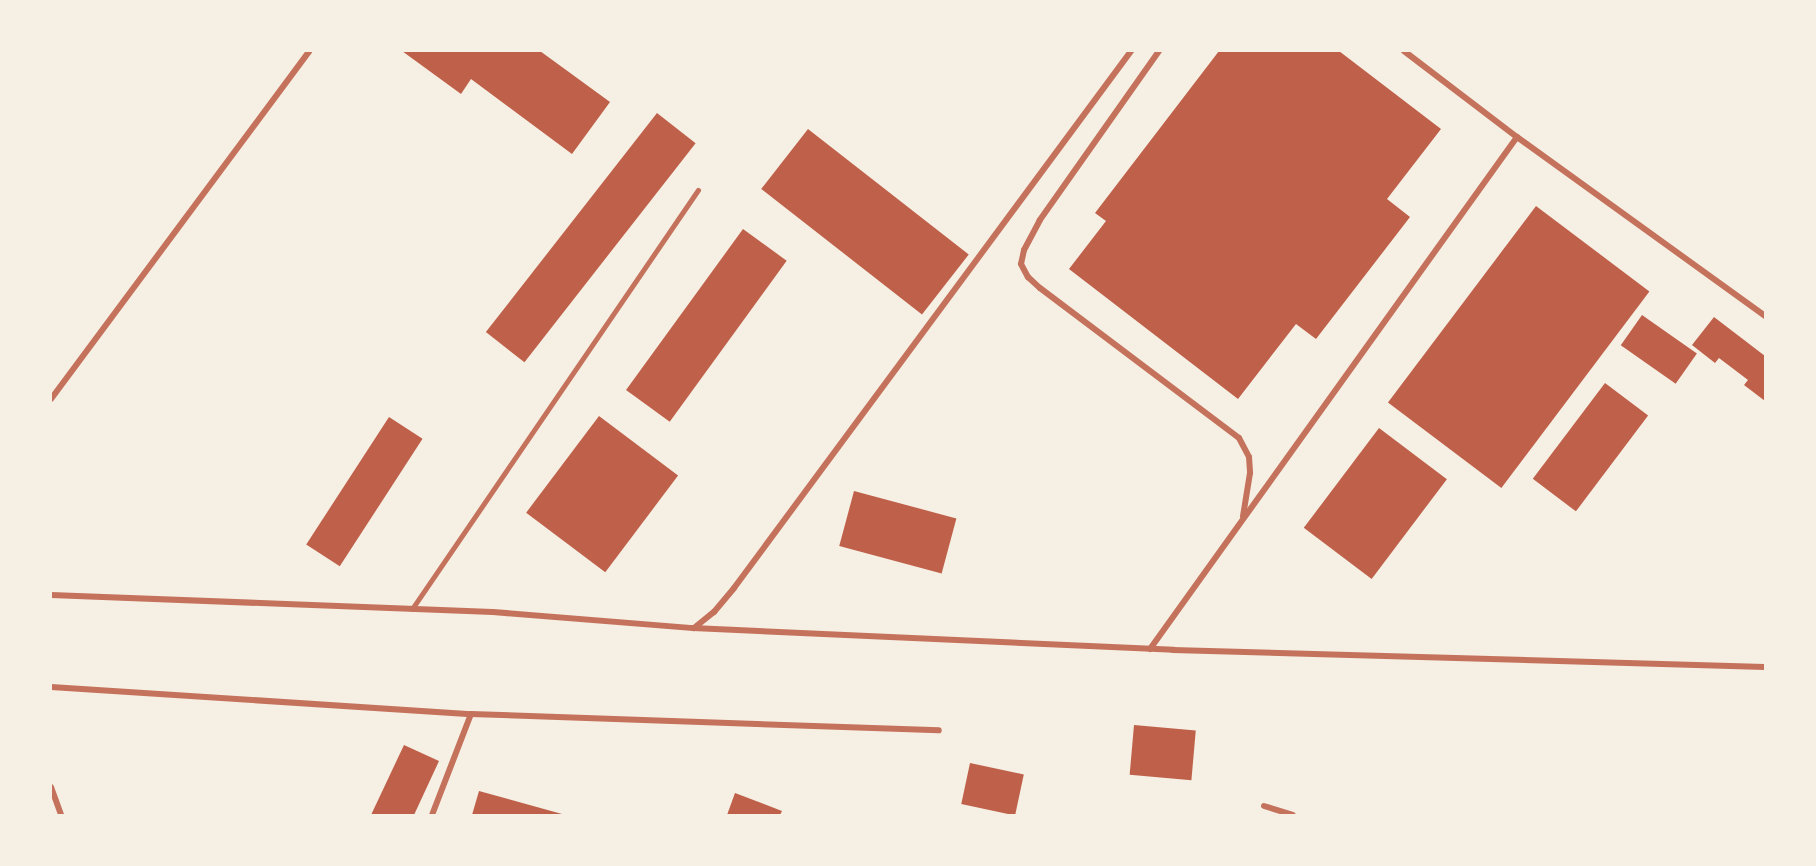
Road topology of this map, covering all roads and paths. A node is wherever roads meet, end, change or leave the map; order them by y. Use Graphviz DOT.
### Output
graph roads {
  1 [pos="309,51"];
  2 [pos="1131,51"];
  3 [pos="1159,51"];
  4 [pos="1404,51"];
  5 [pos="1516,136"];
  6 [pos="698,190"];
  7 [pos="1765,316"];
  8 [pos="51,399"];
  9 [pos="1243,519"];
  10 [pos="51,595"];
  11 [pos="412,609"];
  12 [pos="693,628"];
  13 [pos="1150,649"];
  14 [pos="1765,667"];
  15 [pos="51,687"];
  16 [pos="471,714"];
  17 [pos="939,730"];
  18 [pos="51,787"];
  19 [pos="1264,806"];
  20 [pos="61,815"];
  21 [pos="432,815"];
  22 [pos="1293,815"];
  1 -- 8 [label="street"];
  2 -- 12 [label="street"];
  3 -- 9 [label="street"];
  4 -- 5 [label="street"];
  5 -- 7 [label="street"];
  5 -- 9 [label="street"];
  6 -- 11 [label="lane"];
  9 -- 13 [label="street"];
  10 -- 11 [label="street"];
  11 -- 12 [label="street"];
  12 -- 13 [label="street"];
  13 -- 14 [label="street"];
  15 -- 16 [label="street"];
  16 -- 17 [label="street"];
  16 -- 21 [label="street"];
  18 -- 20 [label="street"];
  19 -- 22 [label="street"];
}
